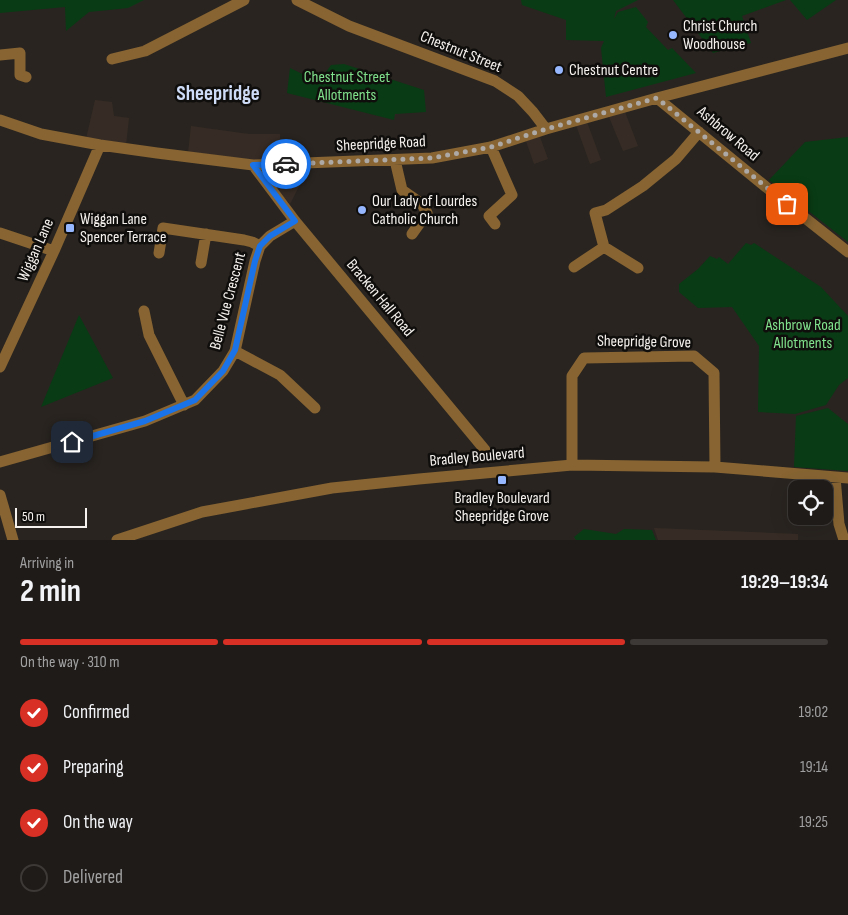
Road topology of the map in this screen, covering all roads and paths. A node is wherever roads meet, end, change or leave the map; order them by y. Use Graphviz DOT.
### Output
graph roads {
  1 [pos="244,0"];
  2 [pos="297,0"];
  3 [pos="848,48"];
  4 [pos="2,54"];
  5 [pos="112,59"];
  6 [pos="26,77"];
  7 [pos="657,98"];
  8 [pos="0,120"];
  9 [pos="546,129"];
  10 [pos="699,132"];
  11 [pos="100,145"];
  12 [pos="491,147"];
  13 [pos="395,160"];
  14 [pos="253,165"];
  15 [pos="489,217"];
  16 [pos="295,221"];
  17 [pos="0,234"];
  18 [pos="206,234"];
  19 [pos="412,234"];
  20 [pos="260,246"];
  21 [pos="604,247"];
  22 [pos="54,251"];
  23 [pos="848,252"];
  24 [pos="159,253"];
  25 [pos="201,264"];
  26 [pos="574,266"];
  27 [pos="638,268"];
  28 [pos="144,311"];
  29 [pos="235,350"];
  30 [pos="0,367"];
  31 [pos="184,405"];
  32 [pos="315,408"];
  33 [pos="485,450"];
  34 [pos="0,462"];
  35 [pos="572,464"];
  36 [pos="715,467"];
  37 [pos="835,477"];
  38 [pos="848,478"];
  39 [pos="0,495"];
  40 [pos="13,540"];
  41 [pos="116,540"];
  42 [pos="844,540"];
  1 -- 5 [label="street"];
  2 -- 9 [label="street, Chestnut Street"];
  3 -- 7 [label="street, Sheepridge Road"];
  4 -- 6 [label="street"];
  7 -- 9 [label="street, Sheepridge Road"];
  7 -- 10 [label="street, Ashbrow Road"];
  8 -- 11 [label="street, Sheepridge Road"];
  9 -- 12 [label="street, Sheepridge Road"];
  10 -- 21 [label="street"];
  10 -- 23 [label="street, Ashbrow Road"];
  11 -- 14 [label="street, Sheepridge Road"];
  11 -- 22 [label="street, Wiggan Lane"];
  12 -- 13 [label="street, Sheepridge Road"];
  12 -- 15 [label="street"];
  13 -- 14 [label="street, Sheepridge Road"];
  13 -- 19 [label="street"];
  14 -- 16 [label="street, Bracken Hall Road"];
  16 -- 20 [label="street, Belle Vue Crescent"];
  16 -- 33 [label="street, Bracken Hall Road"];
  17 -- 22 [label="street"];
  18 -- 20 [label="street"];
  18 -- 24 [label="street"];
  18 -- 25 [label="street"];
  20 -- 29 [label="street, Belle Vue Crescent"];
  21 -- 26 [label="street"];
  21 -- 27 [label="street"];
  22 -- 30 [label="street, Wiggan Lane"];
  28 -- 31 [label="street"];
  29 -- 31 [label="street, Belle Vue Crescent"];
  29 -- 32 [label="street"];
  31 -- 34 [label="street, Belle Vue Crescent"];
  35 -- 36 [label="street, Bradley Boulevard"];
  35 -- 36 [label="street, Sheepridge Grove"];
  35 -- 41 [label="street, Bradley Boulevard"];
  36 -- 37 [label="street, Bradley Boulevard"];
  37 -- 38 [label="street, Bradley Boulevard"];
  37 -- 42 [label="street"];
  39 -- 40 [label="street"];
}
